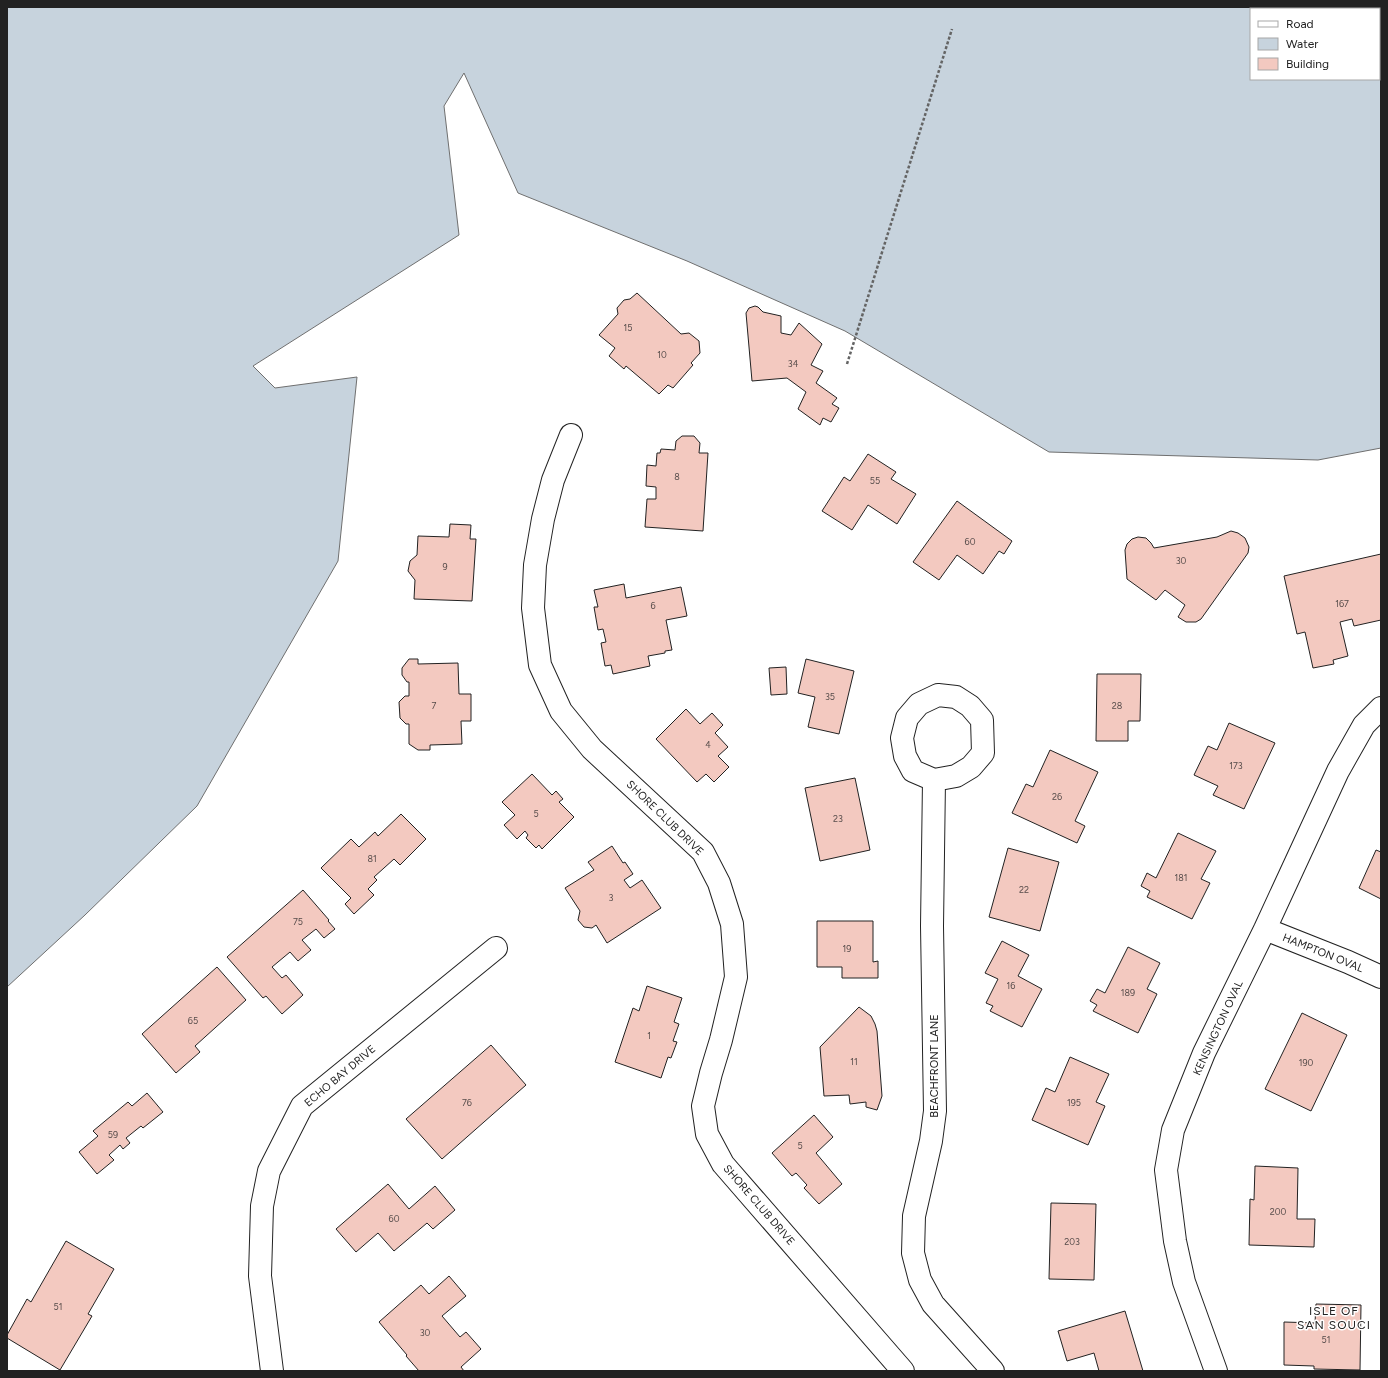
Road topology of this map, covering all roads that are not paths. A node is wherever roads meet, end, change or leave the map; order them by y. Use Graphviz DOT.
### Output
graph roads {
  1 [pos="571,435"];
  2 [pos="1381,708"];
  3 [pos="934,780"];
  4 [pos="1265,929"];
  5 [pos="496,948"];
  6 [pos="1381,977"];
  7 [pos="272,1371"];
  8 [pos="903,1371"];
  9 [pos="993,1371"];
  10 [pos="1216,1371"];
  1 -- 8 [label="street, SHORE CLUB DRIVE"];
  2 -- 4 [label="street, KENSINGTON OVAL"];
  3 -- 9 [label="street, BEACHFRONT LANE"];
  4 -- 6 [label="street, HAMPTON OVAL"];
  4 -- 10 [label="street, KENSINGTON OVAL"];
  5 -- 7 [label="street, ECHO BAY DRIVE"];
}
